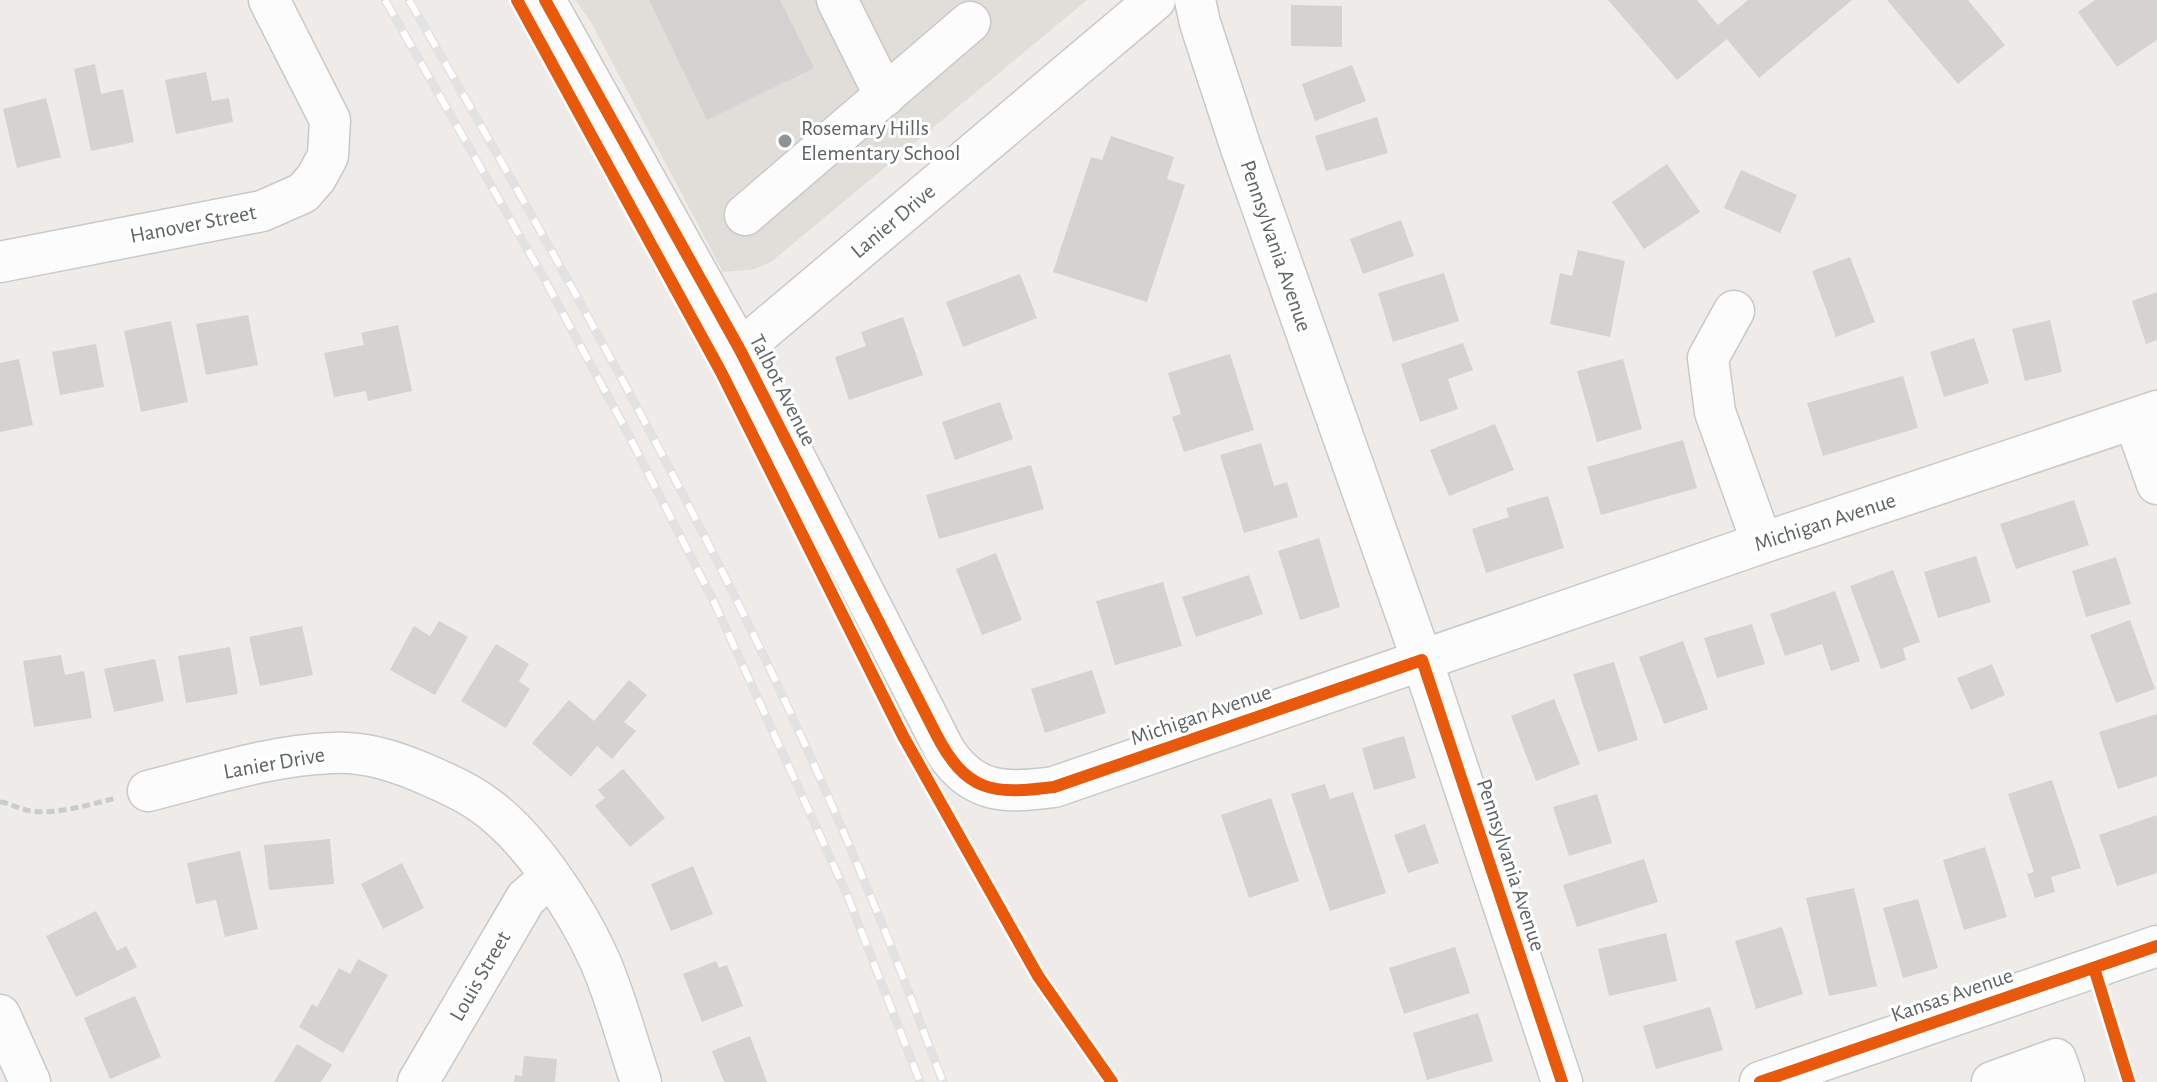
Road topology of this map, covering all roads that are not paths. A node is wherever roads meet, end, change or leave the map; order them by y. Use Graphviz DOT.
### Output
graph roads {
  1 [pos="269,0"];
  2 [pos="545,0"];
  3 [pos="837,0"];
  4 [pos="1155,0"];
  5 [pos="1195,0"];
  6 [pos="975,7"];
  7 [pos="885,96"];
  8 [pos="745,215"];
  9 [pos="0,262"];
  10 [pos="1734,311"];
  11 [pos="740,350"];
  12 [pos="2146,415"];
  13 [pos="2157,484"];
  14 [pos="1762,543"];
  15 [pos="1422,660"];
  16 [pos="991,789"];
  17 [pos="148,791"];
  18 [pos="551,877"];
  19 [pos="2157,946"];
  20 [pos="0,1015"];
  21 [pos="30,1082"];
  22 [pos="418,1082"];
  23 [pos="641,1082"];
  24 [pos="1562,1082"];
  25 [pos="1760,1082"];
  26 [pos="1992,1082"];
  27 [pos="2064,1082"];
  1 -- 9 [label="street, Hanover Street"];
  2 -- 11 [label="street, Talbot Avenue"];
  3 -- 7 [label="street"];
  4 -- 11 [label="street, Lanier Drive"];
  5 -- 15 [label="street, Pennsylvania Avenue"];
  6 -- 7 [label="street"];
  7 -- 8 [label="street"];
  10 -- 14 [label="street"];
  11 -- 16 [label="street, Talbot Avenue"];
  12 -- 13 [label="street"];
  12 -- 14 [label="street, Michigan Avenue"];
  14 -- 15 [label="street, Michigan Avenue"];
  15 -- 16 [label="street, Michigan Avenue"];
  15 -- 24 [label="street, Pennsylvania Avenue"];
  17 -- 18 [label="street, Lanier Drive"];
  18 -- 22 [label="street, Louis Street"];
  18 -- 23 [label="street, Lanier Drive"];
  19 -- 25 [label="street, Kansas Avenue"];
  20 -- 21 [label="street"];
  26 -- 27 [label="street"];
}
